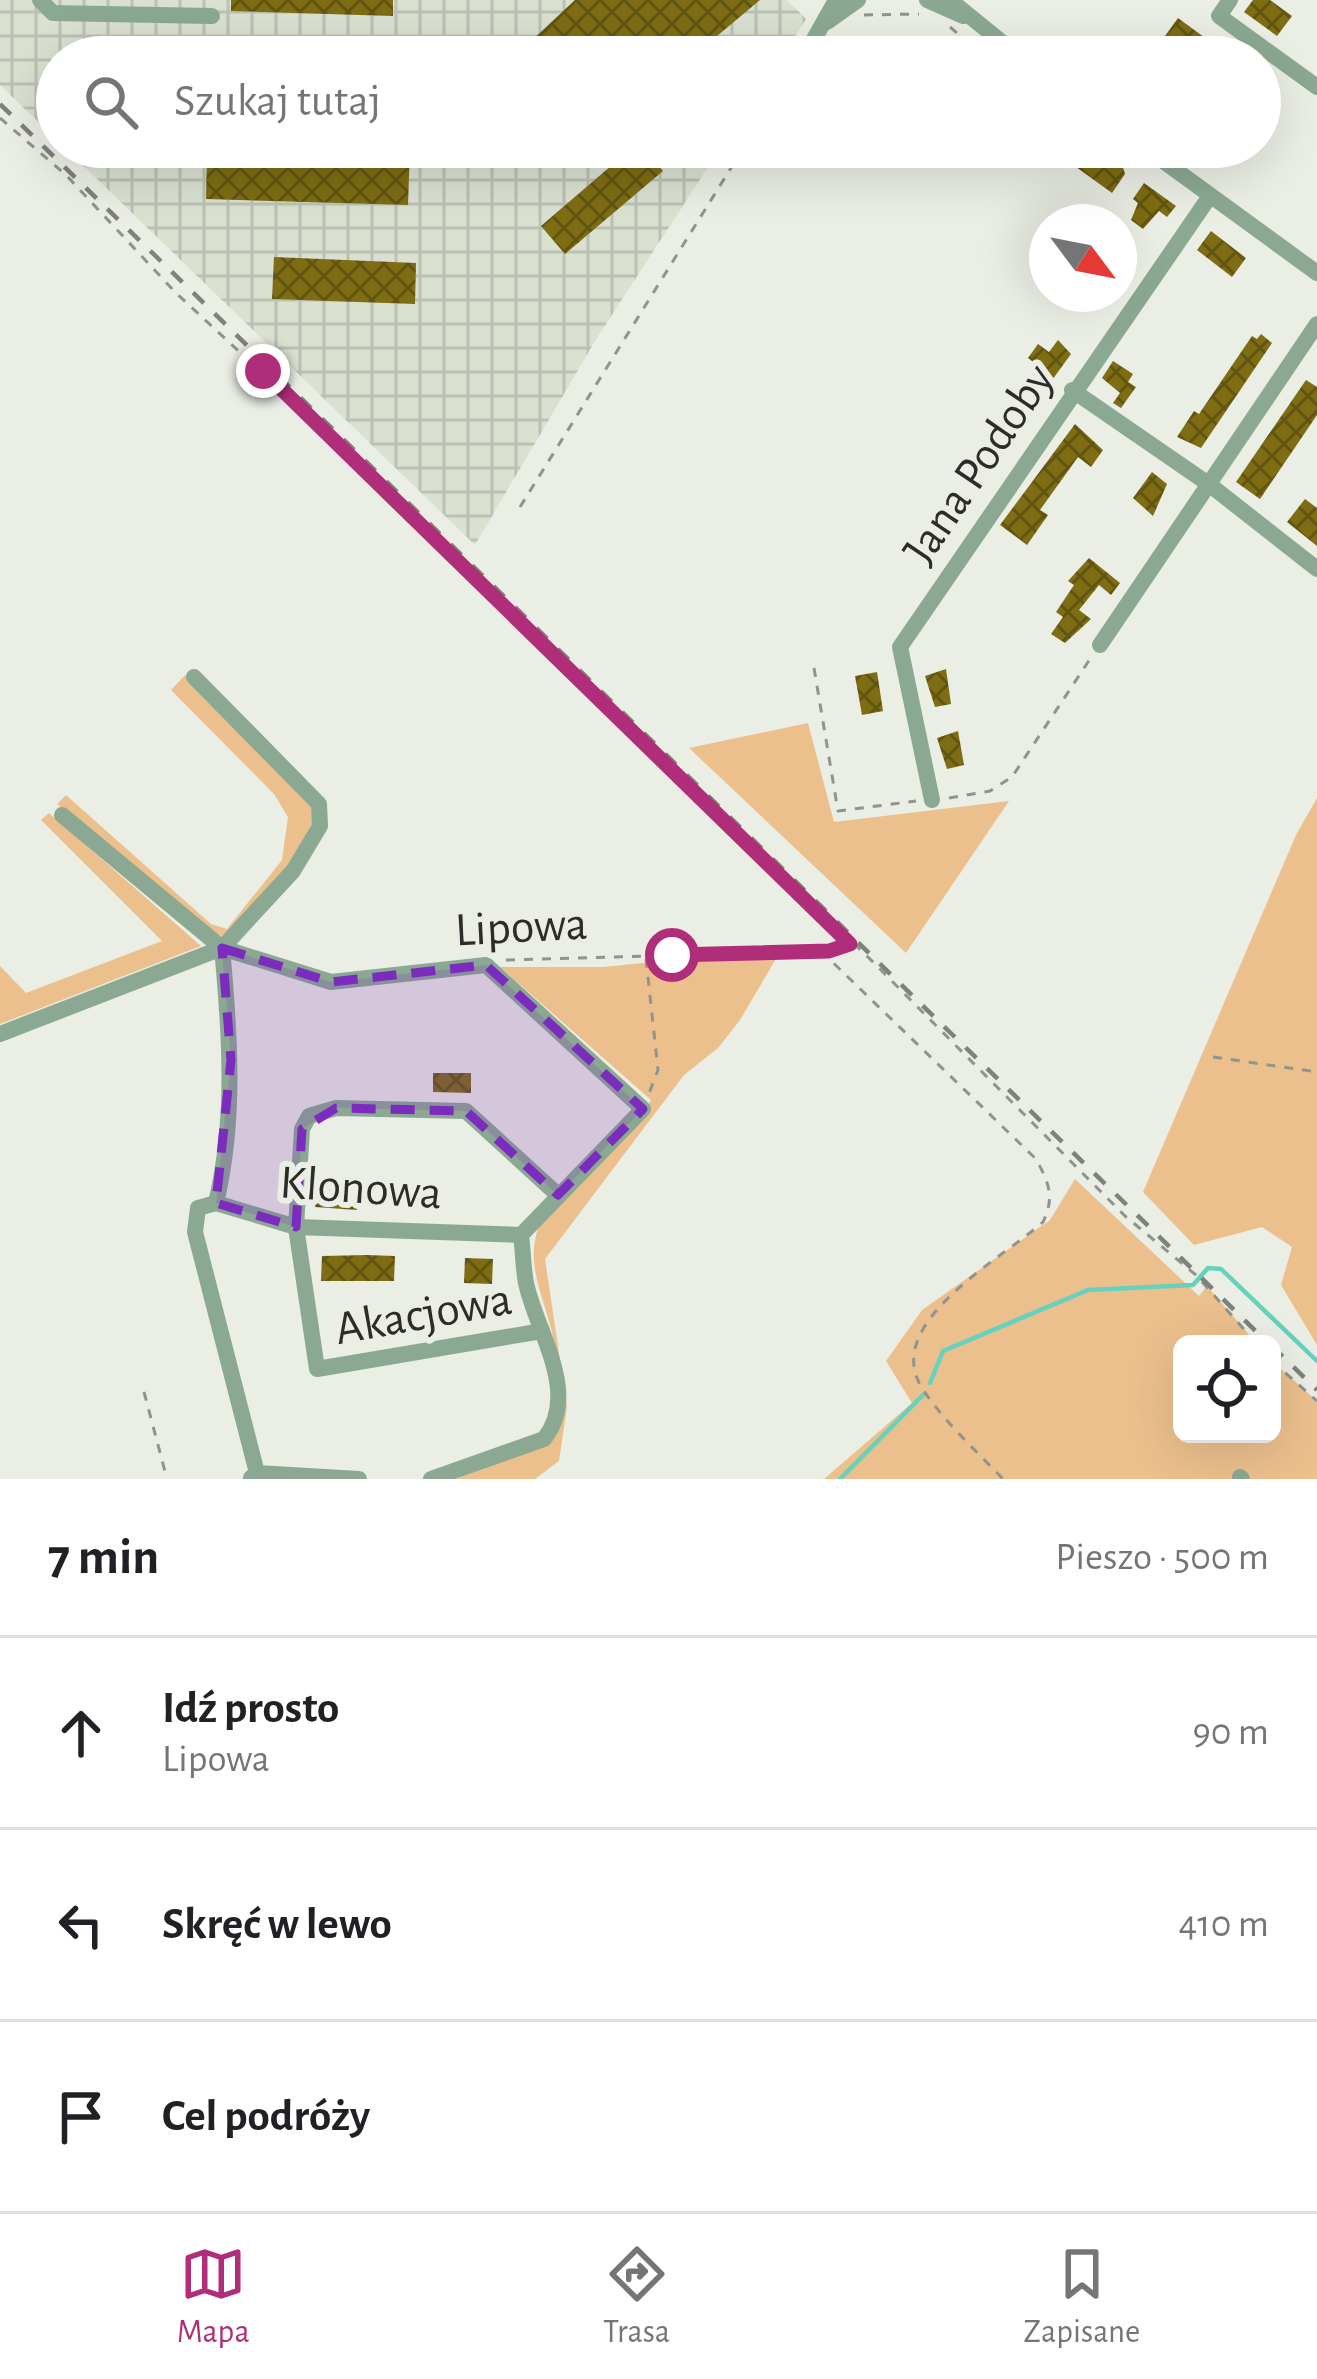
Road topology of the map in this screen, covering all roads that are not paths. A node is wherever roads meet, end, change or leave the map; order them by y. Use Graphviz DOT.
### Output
graph roads {
  1 [pos="40,0"];
  2 [pos="950,0"];
  3 [pos="1230,0"];
  4 [pos="848,2"];
  5 [pos="926,8"];
  6 [pos="212,16"];
  7 [pos="964,16"];
  8 [pos="818,36"];
  9 [pos="991,36"];
  10 [pos="1247,36"];
  11 [pos="1281,61"];
  12 [pos="1317,87"];
  13 [pos="1172,168"];
  14 [pos="1210,196"];
  15 [pos="1317,273"];
  16 [pos="1317,325"];
  17 [pos="1072,390"];
  18 [pos="1210,485"];
  19 [pos="1317,569"];
  20 [pos="1100,645"];
  21 [pos="194,677"];
  22 [pos="932,800"];
  23 [pos="62,815"];
  24 [pos="222,948"];
  25 [pos="0,1034"];
  26 [pos="558,1195"];
  27 [pos="207,1206"];
  28 [pos="296,1227"];
  29 [pos="521,1234"];
  30 [pos="542,1331"];
  31 [pos="254,1476"];
  32 [pos="359,1479"];
  33 [pos="431,1479"];
  1 -- 6 [label="street"];
  2 -- 7 [label="street"];
  3 -- 10 [label="street"];
  4 -- 8 [label="street"];
  5 -- 7 [label="street"];
  7 -- 9 [label="street"];
  11 -- 12 [label="street"];
  13 -- 14 [label="street"];
  14 -- 15 [label="street"];
  14 -- 17 [label="street, Jana Podoby"];
  16 -- 18 [label="street"];
  17 -- 18 [label="street"];
  17 -- 22 [label="street, Jana Podoby"];
  18 -- 19 [label="street"];
  18 -- 20 [label="street"];
  21 -- 24 [label="street"];
  23 -- 24 [label="street"];
  24 -- 25 [label="street"];
  24 -- 26 [label="street, Lipowa"];
  24 -- 27 [label="street"];
  26 -- 28 [label="street"];
  26 -- 29 [label="street"];
  27 -- 28 [label="street, Klonowa"];
  27 -- 31 [label="street"];
  28 -- 29 [label="street, Klonowa"];
  28 -- 30 [label="street, Akacjowa"];
  29 -- 30 [label="street"];
  30 -- 33 [label="street"];
  31 -- 32 [label="street"];
}
